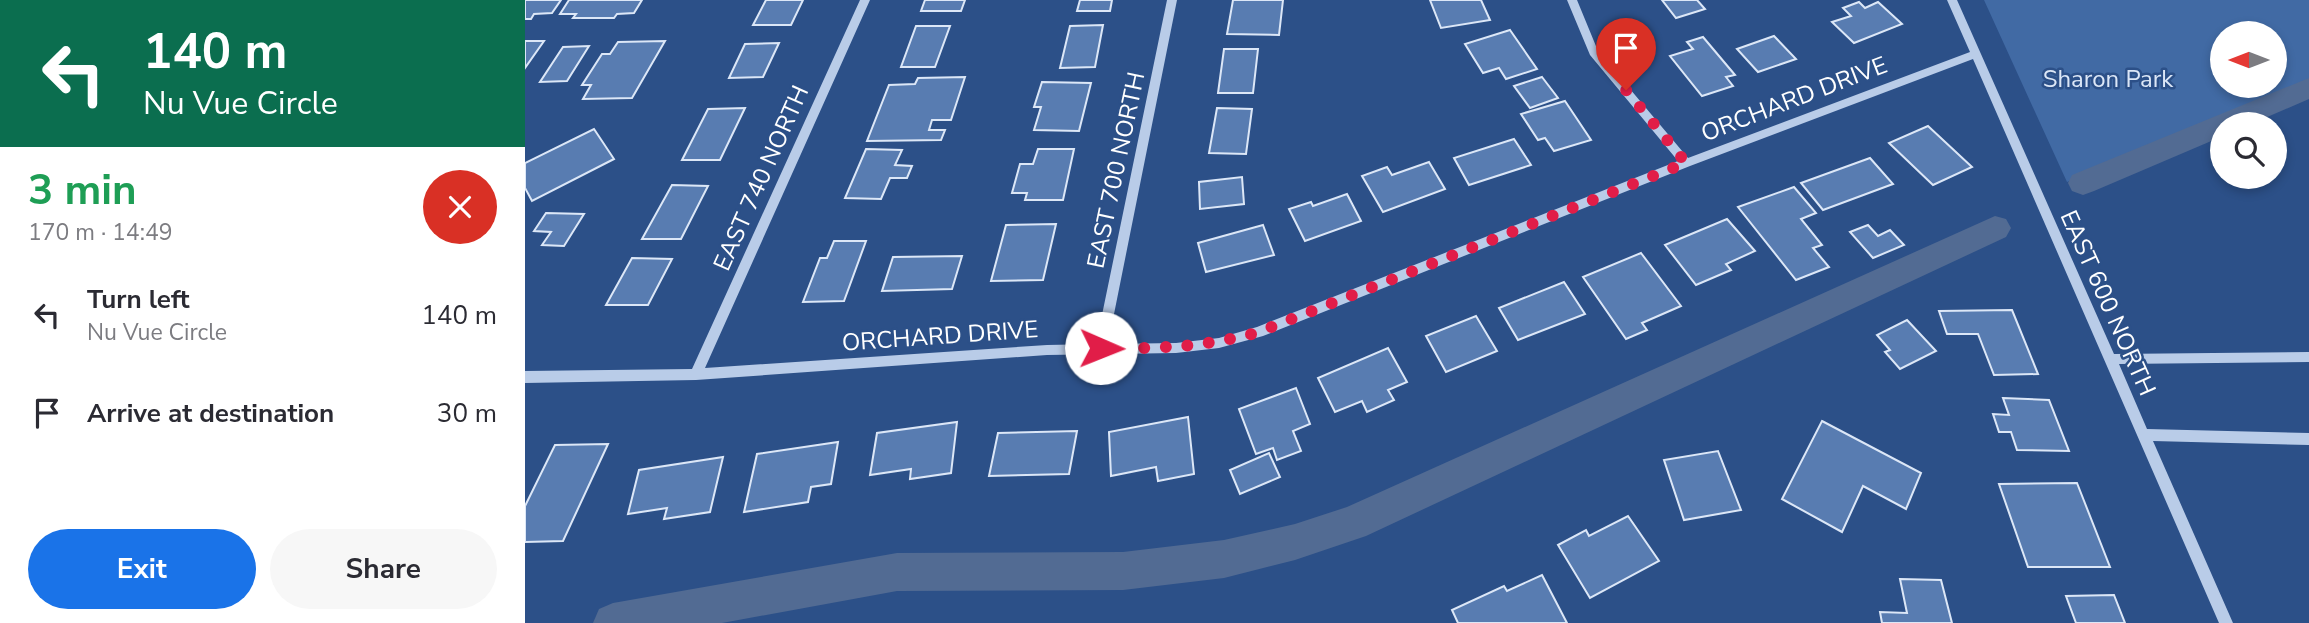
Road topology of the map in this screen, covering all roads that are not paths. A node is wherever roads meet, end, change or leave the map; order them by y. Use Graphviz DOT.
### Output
graph roads {
  1 [pos="865,0"];
  2 [pos="1173,0"];
  3 [pos="1572,0"];
  4 [pos="1952,0"];
  5 [pos="1976,54"];
  6 [pos="1686,163"];
  7 [pos="1101,348"];
  8 [pos="2309,357"];
  9 [pos="2110,359"];
  10 [pos="696,374"];
  11 [pos="525,377"];
  12 [pos="2143,435"];
  13 [pos="2309,439"];
  14 [pos="2226,623"];
  1 -- 10 [label="street, EAST 740 NORTH"];
  2 -- 7 [label="street, EAST 700 NORTH"];
  3 -- 6 [label="street"];
  4 -- 5 [label="street, EAST 600 NORTH"];
  5 -- 6 [label="street, ORCHARD DRIVE"];
  5 -- 9 [label="street, EAST 600 NORTH"];
  6 -- 7 [label="street, ORCHARD DRIVE"];
  7 -- 10 [label="street, ORCHARD DRIVE"];
  8 -- 9 [label="street"];
  9 -- 12 [label="street, EAST 600 NORTH"];
  10 -- 11 [label="street, ORCHARD DRIVE"];
  12 -- 13 [label="street"];
  12 -- 14 [label="street, EAST 600 NORTH"];
}
